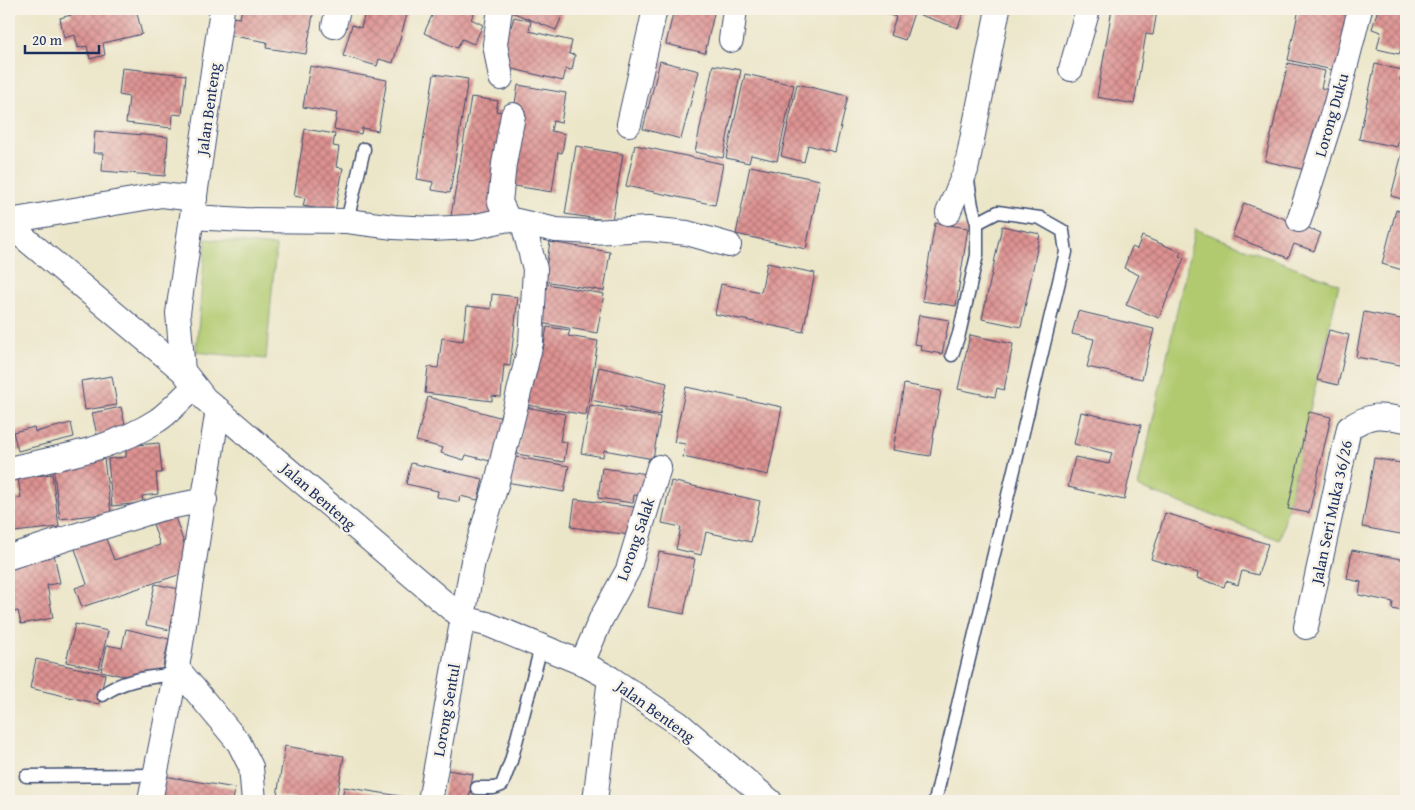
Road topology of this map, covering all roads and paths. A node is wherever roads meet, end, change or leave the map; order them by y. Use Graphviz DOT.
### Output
graph roads {
  1 [pos="222,9"];
  2 [pos="500,9"];
  3 [pos="655,9"];
  4 [pos="735,9"];
  5 [pos="998,9"];
  6 [pos="1088,9"];
  7 [pos="1360,9"];
  8 [pos="731,40"];
  9 [pos="1071,69"];
  10 [pos="501,78"];
  11 [pos="513,115"];
  12 [pos="629,124"];
  13 [pos="364,149"];
  14 [pos="966,170"];
  15 [pos="194,208"];
  16 [pos="948,212"];
  17 [pos="1299,220"];
  18 [pos="9,221"];
  19 [pos="347,221"];
  20 [pos="516,221"];
  21 [pos="978,223"];
  22 [pos="9,225"];
  23 [pos="729,245"];
  24 [pos="952,356"];
  25 [pos="189,378"];
  26 [pos="218,409"];
  27 [pos="1406,420"];
  28 [pos="659,467"];
  29 [pos="9,469"];
  30 [pos="205,500"];
  31 [pos="9,557"];
  32 [pos="462,618"];
  33 [pos="1306,627"];
  34 [pos="541,648"];
  35 [pos="582,664"];
  36 [pos="176,671"];
  37 [pos="610,678"];
  38 [pos="103,694"];
  39 [pos="154,775"];
  40 [pos="26,776"];
  41 [pos="476,788"];
  42 [pos="150,801"];
  43 [pos="254,801"];
  44 [pos="430,801"];
  45 [pos="595,801"];
  46 [pos="770,801"];
  47 [pos="935,801"];
  1 -- 15 [label="street, Jalan Benteng"];
  2 -- 10 [label="street"];
  3 -- 12 [label="street"];
  4 -- 8 [label="street"];
  5 -- 14 [label="street"];
  6 -- 9 [label="street"];
  7 -- 17 [label="street, Lorong Duku"];
  11 -- 20 [label="street, Lorong Sentul"];
  13 -- 19 [label="lane"];
  14 -- 16 [label="street"];
  14 -- 21 [label="lane"];
  15 -- 18 [label="street"];
  15 -- 19 [label="street"];
  15 -- 25 [label="street, Jalan Benteng"];
  19 -- 20 [label="street"];
  20 -- 23 [label="street"];
  20 -- 32 [label="street, Lorong Sentul"];
  21 -- 24 [label="lane"];
  21 -- 47 [label="lane"];
  22 -- 25 [label="street"];
  25 -- 26 [label="street, Jalan Benteng"];
  25 -- 29 [label="street"];
  26 -- 30 [label="street"];
  26 -- 32 [label="street, Jalan Benteng"];
  27 -- 33 [label="street, Jalan Seri Muka 36/26"];
  28 -- 35 [label="street, Lorong Salak"];
  30 -- 31 [label="street"];
  30 -- 36 [label="street"];
  32 -- 34 [label="street, Jalan Benteng"];
  32 -- 44 [label="street, Lorong Sentul"];
  34 -- 35 [label="street, Jalan Benteng"];
  34 -- 41 [label="lane"];
  35 -- 37 [label="street, Jalan Benteng"];
  36 -- 38 [label="lane"];
  36 -- 39 [label="street"];
  36 -- 43 [label="street"];
  37 -- 45 [label="street"];
  37 -- 46 [label="street, Jalan Benteng"];
  39 -- 40 [label="lane"];
  39 -- 42 [label="street"];
}
